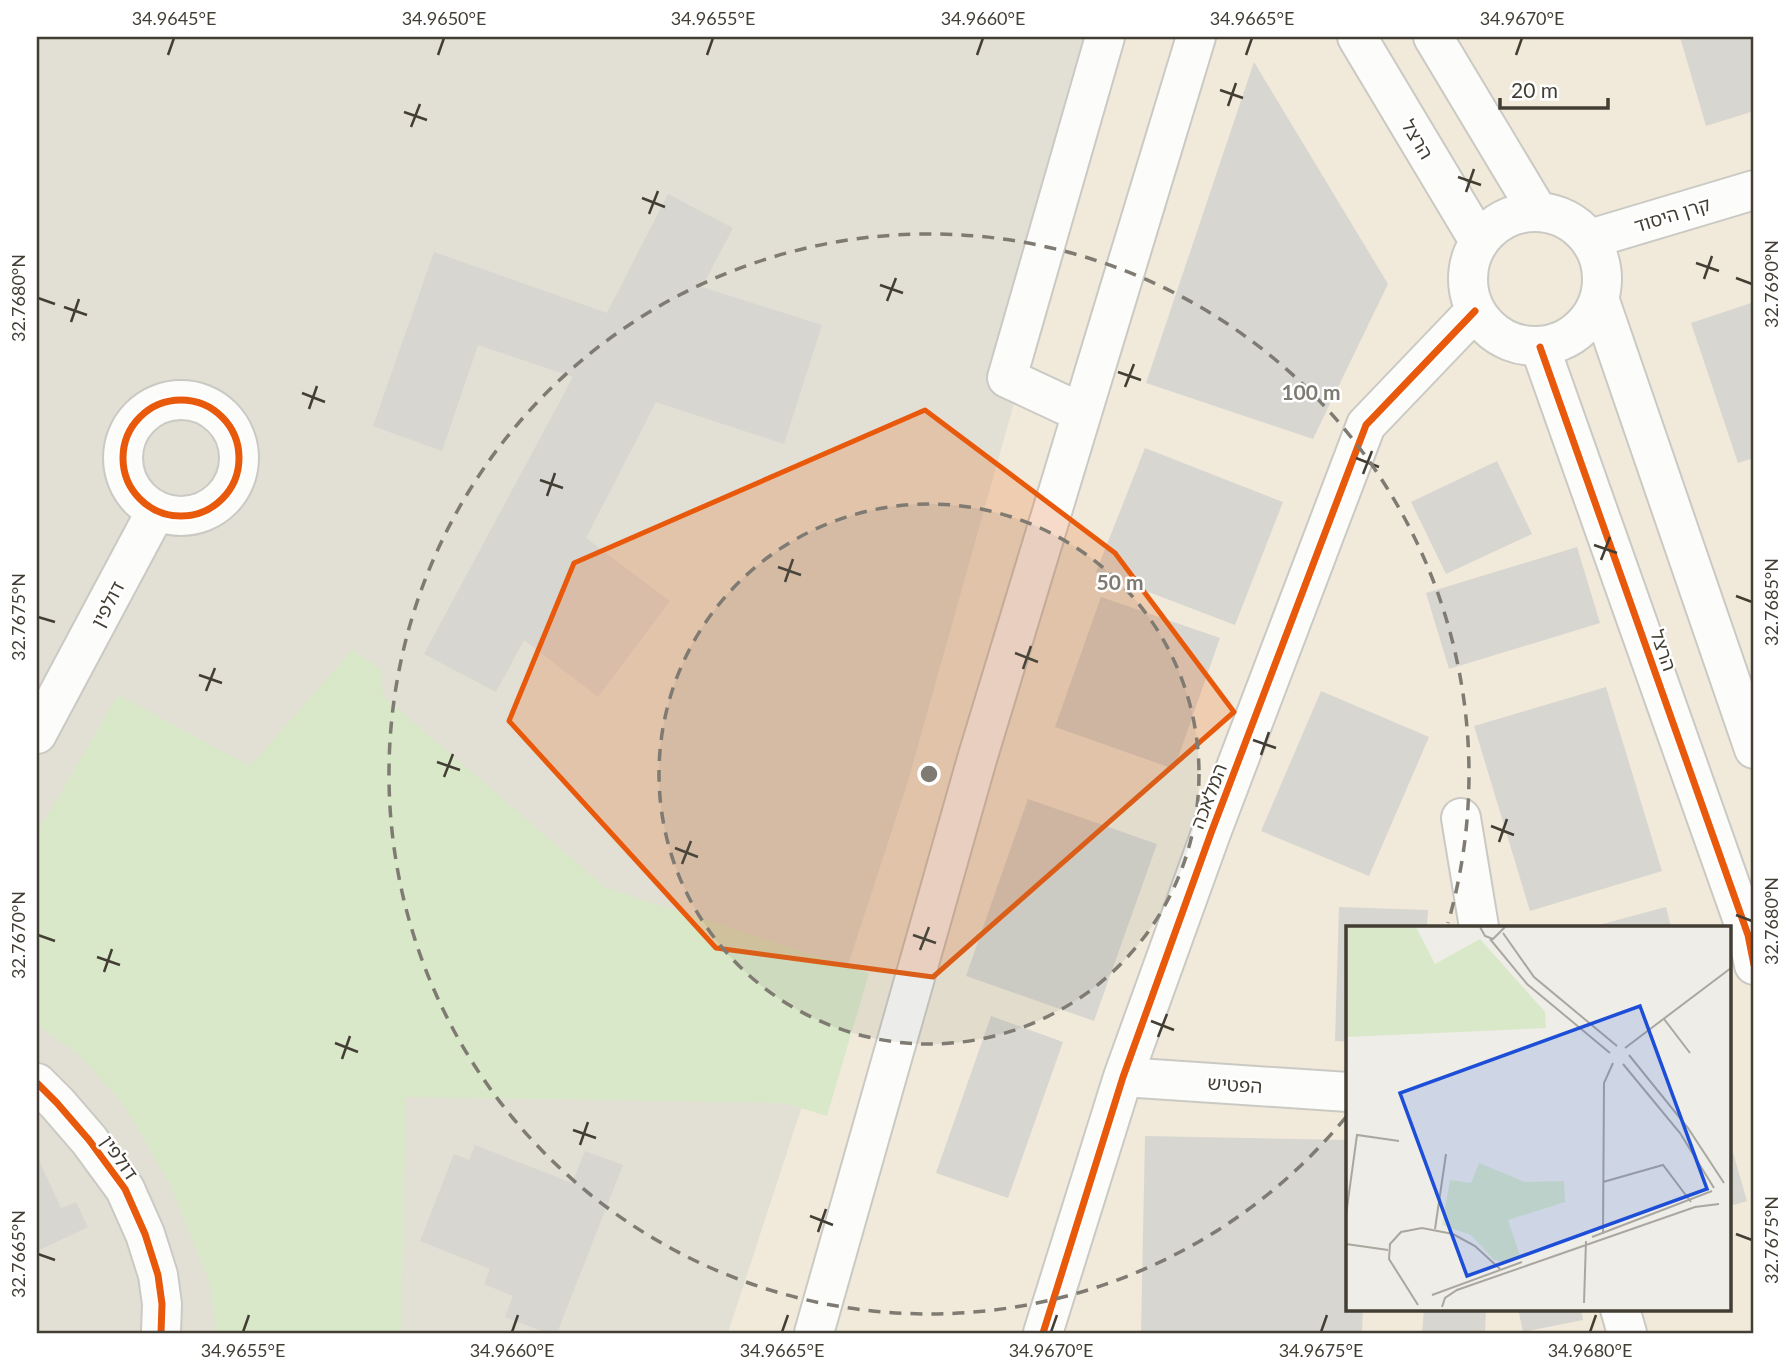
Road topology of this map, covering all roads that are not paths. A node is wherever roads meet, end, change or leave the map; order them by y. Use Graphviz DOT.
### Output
graph roads {
  1 [pos="1105,37"];
  2 [pos="1196,37"];
  3 [pos="1357,37"];
  4 [pos="1433,37"];
  5 [pos="1754,190"];
  6 [pos="1538,212"];
  7 [pos="1590,239"];
  8 [pos="1479,241"];
  9 [pos="1600,301"];
  10 [pos="1475,311"];
  11 [pos="1540,347"];
  12 [pos="1082,412"];
  13 [pos="156,511"];
  14 [pos="37,734"];
  15 [pos="1754,749"];
  16 [pos="1461,818"];
  17 [pos="1479,926"];
  18 [pos="1754,965"];
  19 [pos="1123,1077"];
  20 [pos="37,1083"];
  21 [pos="1346,1092"];
  22 [pos="1620,1310"];
  23 [pos="166,1324"];
  24 [pos="815,1332"];
  25 [pos="1043,1333"];
  26 [pos="1627,1333"];
  1 -- 12 [label="street"];
  2 -- 12 [label="street"];
  3 -- 8 [label="street, הרצל"];
  4 -- 6 [label="street"];
  5 -- 7 [label="street, קרן היסוד"];
  6 -- 7 [label="street"];
  6 -- 8 [label="street"];
  7 -- 9 [label="street"];
  8 -- 10 [label="street"];
  9 -- 11 [label="street"];
  9 -- 15 [label="street"];
  10 -- 11 [label="street"];
  10 -- 19 [label="street, המלאכה"];
  11 -- 18 [label="street, הרצל"];
  12 -- 24 [label="street"];
  13 -- 14 [label="street, דולפין"];
  16 -- 17 [label="street"];
  19 -- 21 [label="street, הפטיש"];
  19 -- 25 [label="street, המלאכה"];
  20 -- 23 [label="street, דולפין"];
  22 -- 26 [label="street"];
}
